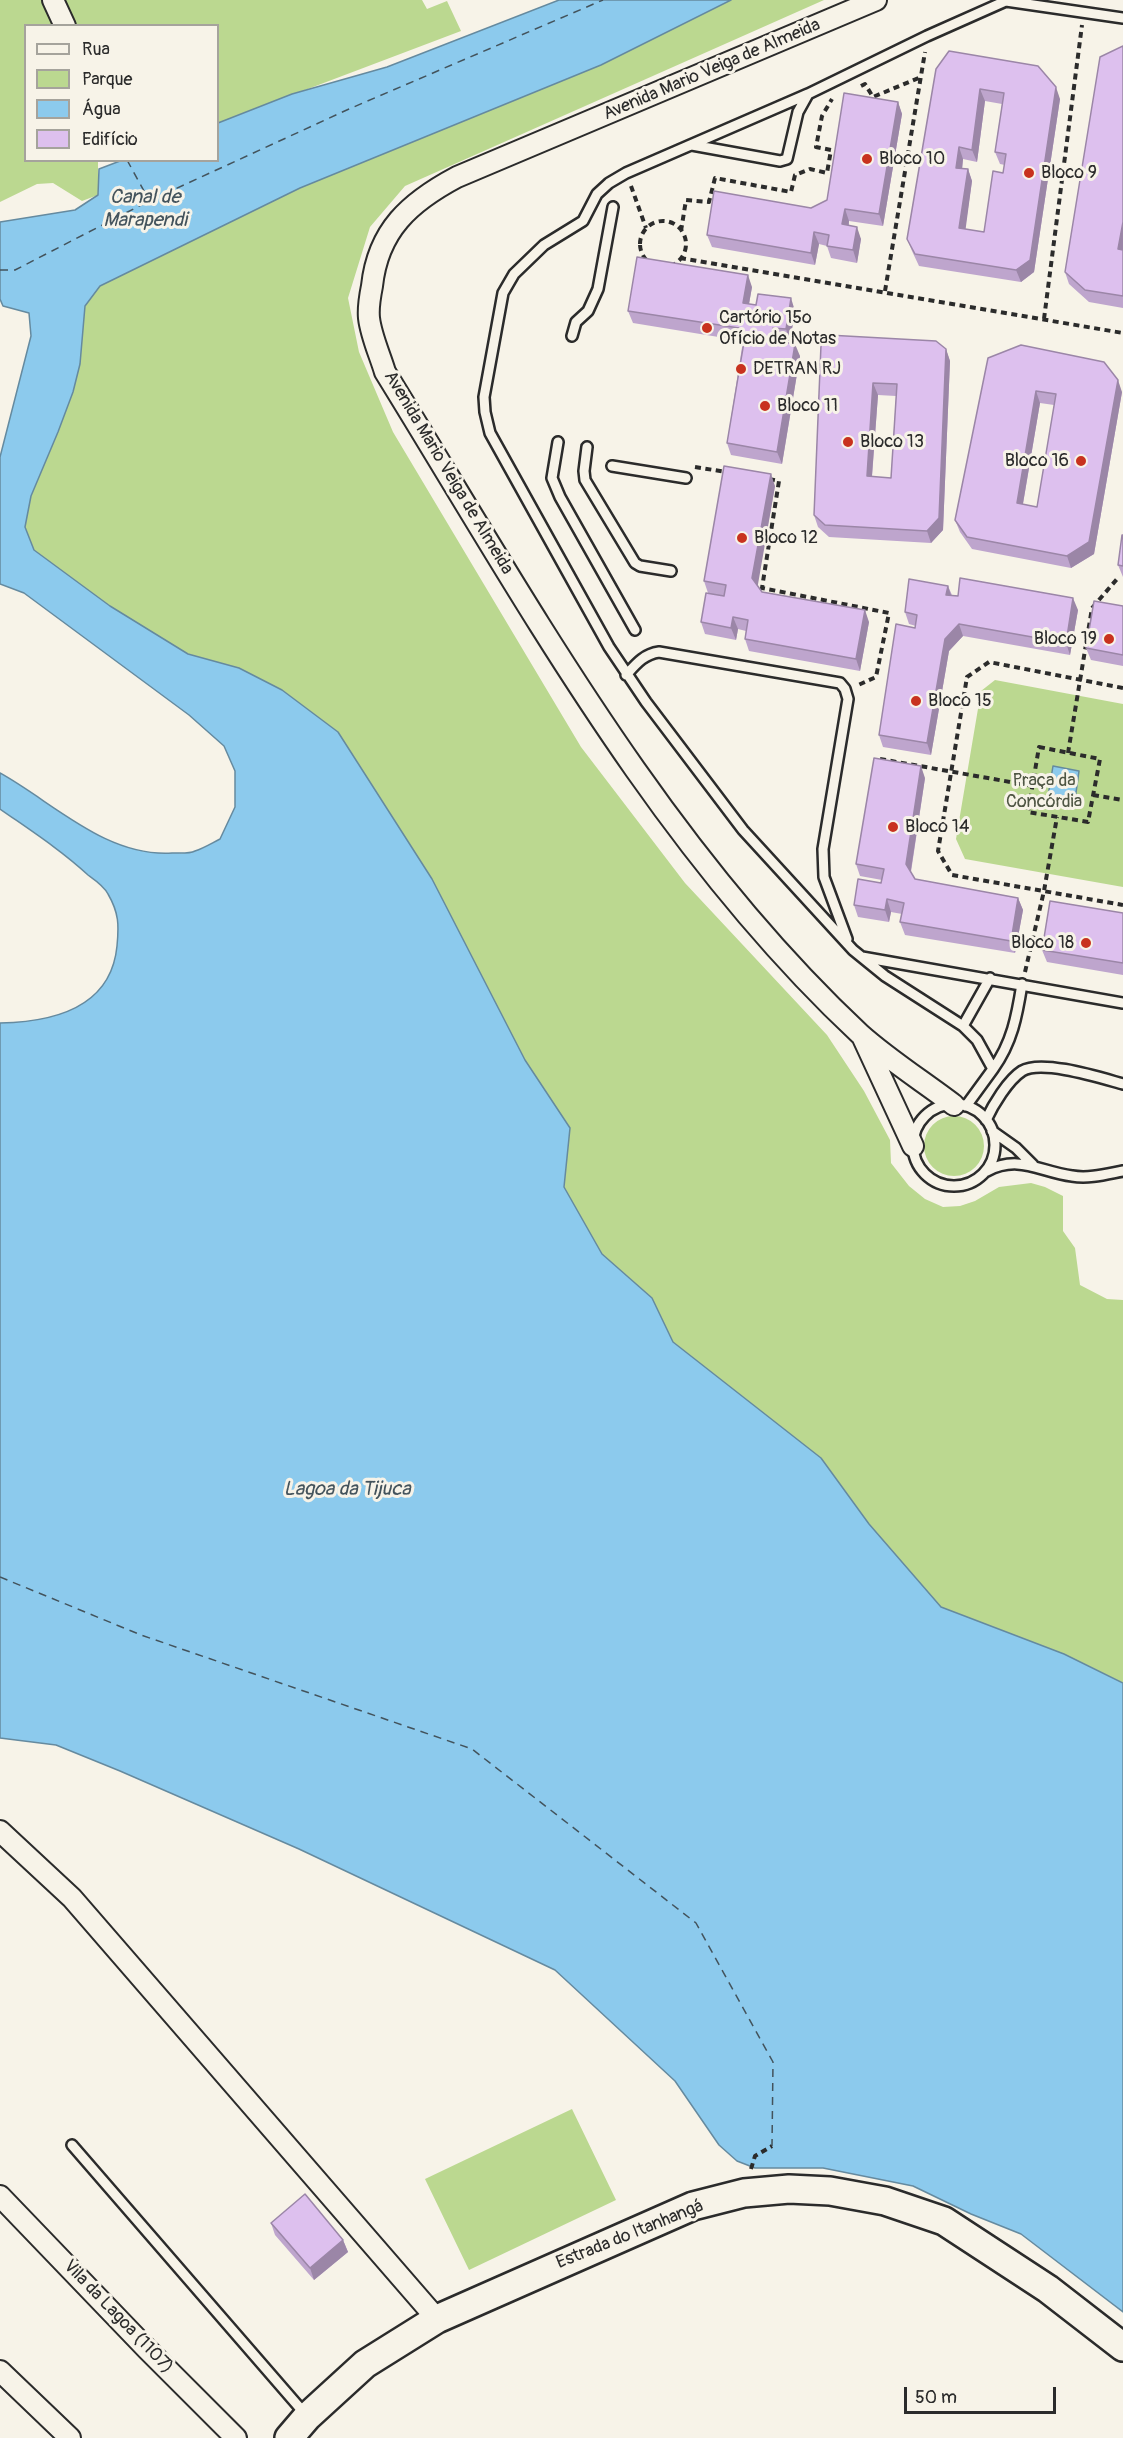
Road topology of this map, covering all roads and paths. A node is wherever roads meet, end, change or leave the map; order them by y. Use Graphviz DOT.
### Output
graph roads {
  1 [pos="53,0"];
  2 [pos="876,0"];
  3 [pos="1007,0"];
  4 [pos="1084,13"];
  5 [pos="1123,18"];
  6 [pos="63,24"];
  7 [pos="927,36"];
  8 [pos="808,94"];
  9 [pos="692,145"];
  10 [pos="626,173"];
  11 [pos="613,207"];
  12 [pos="646,228"];
  13 [pos="680,258"];
  14 [pos="885,291"];
  15 [pos="1044,319"];
  16 [pos="1123,333"];
  17 [pos="572,336"];
  18 [pos="558,442"];
  19 [pos="587,447"];
  20 [pos="612,466"];
  21 [pos="688,466"];
  22 [pos="734,474"];
  23 [pos="686,478"];
  24 [pos="768,479"];
  25 [pos="671,571"];
  26 [pos="1117,579"];
  27 [pos="635,630"];
  28 [pos="626,675"];
  29 [pos="1079,680"];
  30 [pos="1123,688"];
  31 [pos="845,689"];
  32 [pos="1068,753"];
  33 [pos="880,759"];
  34 [pos="952,771"];
  35 [pos="1033,786"];
  36 [pos="1093,795"];
  37 [pos="1123,800"];
  38 [pos="1057,817"];
  39 [pos="1044,891"];
  40 [pos="1123,905"];
  41 [pos="849,944"];
  42 [pos="862,957"];
  43 [pos="990,978"];
  44 [pos="1023,984"];
  45 [pos="1123,1003"];
  46 [pos="963,1026"];
  47 [pos="862,1035"];
  48 [pos="993,1069"];
  49 [pos="1123,1084"];
  50 [pos="960,1106"];
  51 [pos="986,1120"];
  52 [pos="992,1131"];
  53 [pos="913,1146"];
  54 [pos="1033,1165"];
  55 [pos="1123,1171"];
  56 [pos="985,1172"];
  57 [pos="0,1831"];
  58 [pos="72,2145"];
  59 [pos="0,2196"];
  60 [pos="437,2319"];
  61 [pos="1123,2347"];
  62 [pos="0,2371"];
  63 [pos="307,2417"];
  64 [pos="70,2438"];
  65 [pos="236,2438"];
  66 [pos="289,2438"];
  1 -- 6 [label="street"];
  2 -- 47 [label="street, Avenida Mario Veiga de Almeida"];
  3 -- 4 [label="lane"];
  3 -- 7 [label="lane"];
  4 -- 5 [label="lane"];
  4 -- 15 [label="path"];
  7 -- 8 [label="lane"];
  7 -- 14 [label="path"];
  8 -- 9 [label="lane"];
  8 -- 9 [label="lane"];
  9 -- 10 [label="lane"];
  10 -- 12 [label="path"];
  10 -- 28 [label="lane"];
  11 -- 17 [label="lane"];
  12 -- 13 [label="path"];
  12 -- 13 [label="path"];
  13 -- 14 [label="path"];
  14 -- 15 [label="path"];
  15 -- 16 [label="path"];
  18 -- 27 [label="lane"];
  19 -- 25 [label="lane"];
  20 -- 23 [label="lane"];
  21 -- 22 [label="path"];
  24 -- 31 [label="path"];
  26 -- 29 [label="path"];
  28 -- 31 [label="lane"];
  28 -- 41 [label="lane"];
  29 -- 30 [label="path"];
  29 -- 32 [label="path"];
  29 -- 34 [label="path"];
  31 -- 41 [label="lane"];
  32 -- 35 [label="path"];
  32 -- 36 [label="path"];
  33 -- 34 [label="path"];
  34 -- 35 [label="path"];
  34 -- 39 [label="path"];
  35 -- 38 [label="path"];
  36 -- 37 [label="path"];
  36 -- 38 [label="path"];
  38 -- 39 [label="path"];
  39 -- 40 [label="path"];
  39 -- 44 [label="path"];
  41 -- 42 [label="lane"];
  42 -- 43 [label="lane"];
  42 -- 46 [label="lane"];
  43 -- 44 [label="lane"];
  43 -- 46 [label="lane"];
  44 -- 45 [label="lane"];
  44 -- 48 [label="lane"];
  46 -- 48 [label="lane"];
  47 -- 50 [label="street, Avenida Mario Veiga de Almeida"];
  47 -- 53 [label="street, Avenida Mario Veiga de Almeida"];
  48 -- 50 [label="lane"];
  49 -- 51 [label="lane"];
  50 -- 51 [label="lane"];
  50 -- 53 [label="lane"];
  51 -- 52 [label="lane"];
  52 -- 54 [label="lane"];
  52 -- 56 [label="lane"];
  53 -- 56 [label="lane"];
  54 -- 55 [label="lane"];
  54 -- 56 [label="lane"];
  57 -- 60 [label="street"];
  58 -- 63 [label="lane"];
  59 -- 65 [label="street, Vila da Lagoa (1107)"];
  60 -- 61 [label="main road, Estrada do Itanhangá"];
  60 -- 63 [label="main road, Estrada do Itanhangá"];
  62 -- 64 [label="street"];
  63 -- 66 [label="main road, Estrada do Itanhangá"];
}
